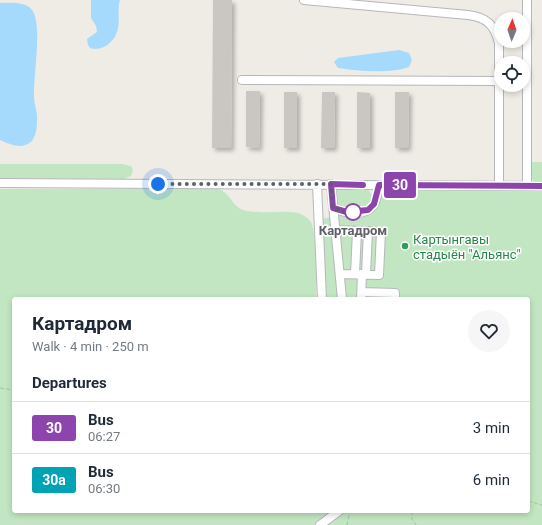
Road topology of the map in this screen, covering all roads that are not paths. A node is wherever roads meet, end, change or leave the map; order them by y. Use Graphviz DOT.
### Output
graph roads {
  1 [pos="304,0"];
  2 [pos="526,0"];
  3 [pos="499,56"];
  4 [pos="242,80"];
  5 [pos="494,81"];
  6 [pos="500,92"];
  7 [pos="0,183"];
  8 [pos="317,184"];
  9 [pos="331,184"];
  10 [pos="379,185"];
  11 [pos="499,186"];
  12 [pos="527,186"];
  13 [pos="542,186"];
  14 [pos="333,208"];
  15 [pos="335,230"];
  16 [pos="357,231"];
  17 [pos="368,231"];
  18 [pos="340,274"];
  19 [pos="361,274"];
  20 [pos="362,295"];
  21 [pos="377,296"];
  22 [pos="322,297"];
  23 [pos="342,297"];
  24 [pos="395,297"];
  25 [pos="336,513"];
  26 [pos="320,525"];
  1 -- 3 [label="street"];
  2 -- 12 [label="street"];
  4 -- 5 [label="street"];
  6 -- 11 [label="street"];
  7 -- 8 [label="street"];
  8 -- 9 [label="street"];
  8 -- 22 [label="street"];
  9 -- 10 [label="street"];
  9 -- 14 [label="street"];
  10 -- 11 [label="street"];
  10 -- 14 [label="street"];
  11 -- 12 [label="street"];
  12 -- 13 [label="street"];
  14 -- 15 [label="street"];
  15 -- 16 [label="street"];
  15 -- 18 [label="street"];
  16 -- 17 [label="street"];
  16 -- 19 [label="street"];
  17 -- 19 [label="street"];
  17 -- 19 [label="street"];
  18 -- 19 [label="street"];
  18 -- 23 [label="street"];
  19 -- 20 [label="street"];
  20 -- 21 [label="street"];
  21 -- 24 [label="street"];
  25 -- 26 [label="street"];
}
